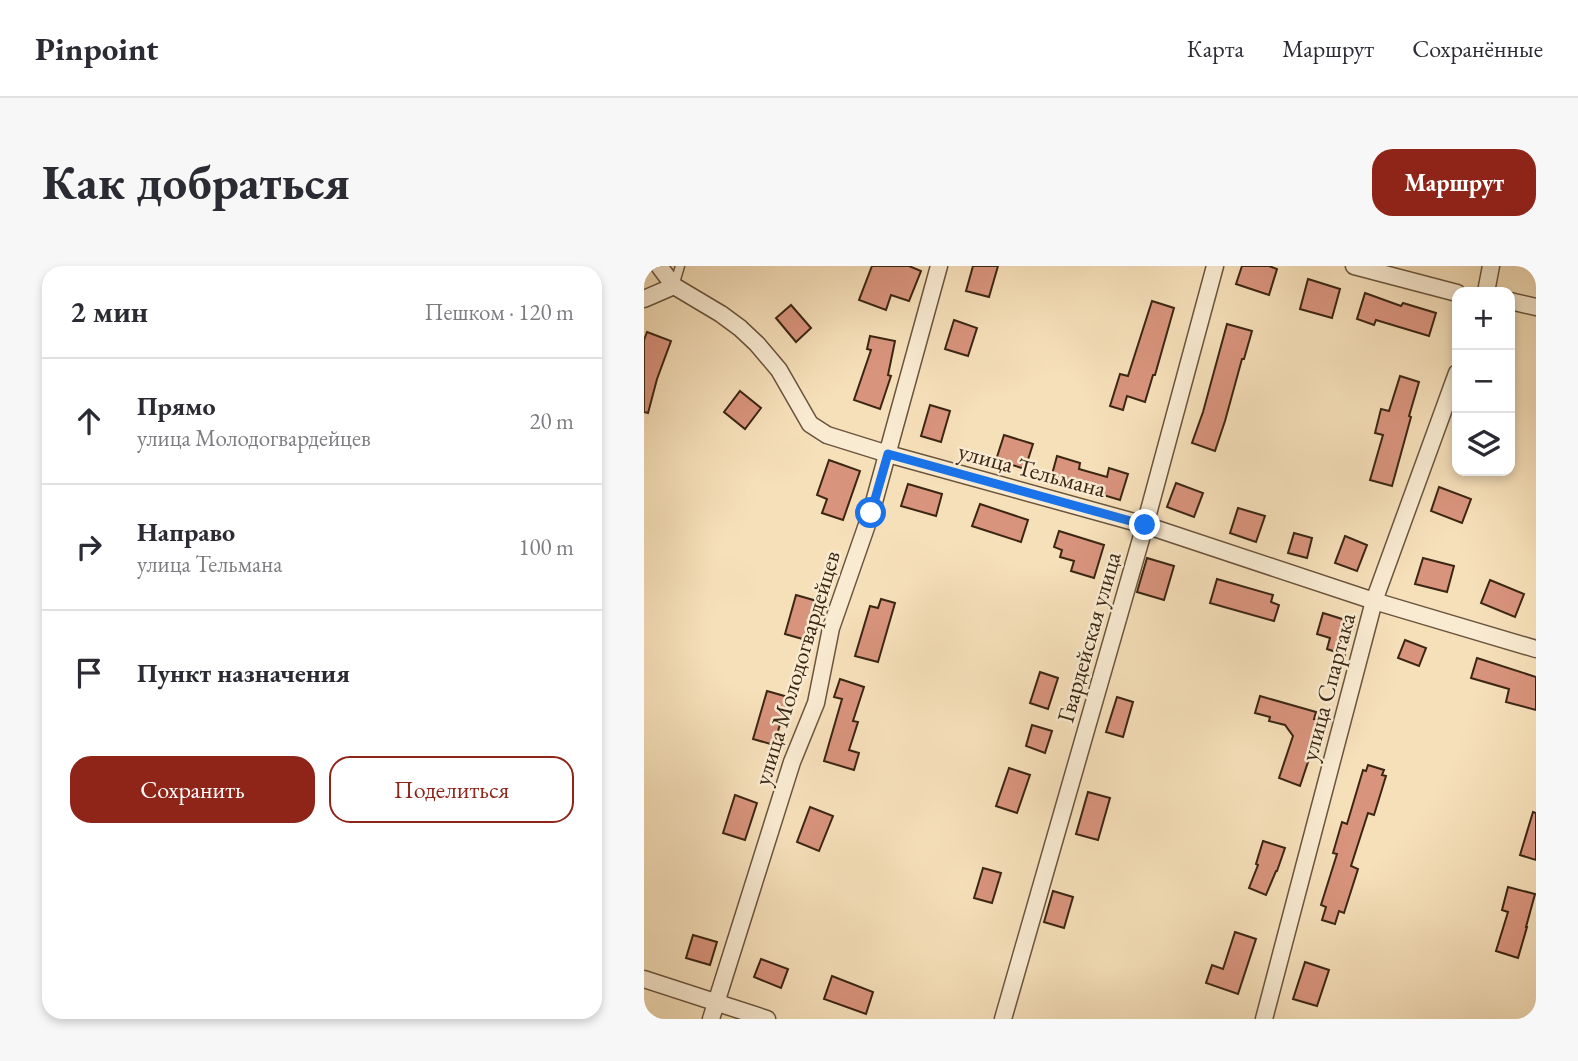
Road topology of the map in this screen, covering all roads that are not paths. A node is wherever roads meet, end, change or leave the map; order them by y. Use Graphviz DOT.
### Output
graph roads {
  1 [pos="659,266"];
  2 [pos="680,266"];
  3 [pos="939,266"];
  4 [pos="1215,266"];
  5 [pos="1354,266"];
  6 [pos="1491,266"];
  7 [pos="674,286"];
  8 [pos="1487,287"];
  9 [pos="1452,292"];
  10 [pos="644,299"];
  11 [pos="1515,302"];
  12 [pos="1536,307"];
  13 [pos="1452,387"];
  14 [pos="888,454"];
  15 [pos="1145,525"];
  16 [pos="1374,601"];
  17 [pos="1536,649"];
  18 [pos="644,979"];
  19 [pos="716,1002"];
  20 [pos="711,1019"];
  21 [pos="767,1019"];
  22 [pos="1003,1019"];
  23 [pos="1264,1019"];
  1 -- 7 [label="street, улица Тельмана"];
  2 -- 7 [label="lane"];
  3 -- 14 [label="street, улица Молодогвардейцев"];
  4 -- 15 [label="street, Гвардейская улица"];
  5 -- 9 [label="street"];
  6 -- 8 [label="street"];
  7 -- 10 [label="street"];
  7 -- 14 [label="street, улица Тельмана"];
  11 -- 12 [label="street"];
  13 -- 16 [label="street, улица Спартака"];
  14 -- 15 [label="street, улица Тельмана"];
  14 -- 19 [label="street, улица Молодогвардейцев"];
  15 -- 16 [label="street, улица Тельмана"];
  15 -- 22 [label="street, Гвардейская улица"];
  16 -- 17 [label="street, улица Тельмана"];
  16 -- 23 [label="street, улица Спартака"];
  18 -- 19 [label="street"];
  19 -- 20 [label="street, улица Молодогвардейцев"];
  19 -- 21 [label="street"];
}
